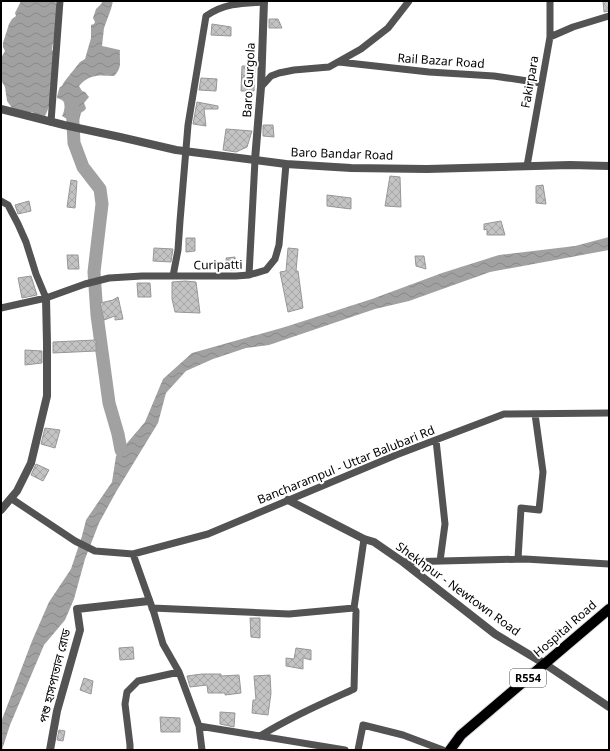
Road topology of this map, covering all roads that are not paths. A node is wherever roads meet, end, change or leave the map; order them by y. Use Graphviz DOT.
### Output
graph roads {
  1 [pos="60,1"];
  2 [pos="409,1"];
  3 [pos="550,1"];
  4 [pos="264,2"];
  5 [pos="609,16"];
  6 [pos="550,37"];
  7 [pos="339,62"];
  8 [pos="541,83"];
  9 [pos="261,87"];
  10 [pos="1,109"];
  11 [pos="51,122"];
  12 [pos="186,152"];
  13 [pos="255,160"];
  14 [pos="286,164"];
  15 [pos="527,166"];
  16 [pos="609,166"];
  17 [pos="1,201"];
  18 [pos="249,275"];
  19 [pos="173,276"];
  20 [pos="46,298"];
  21 [pos="1,308"];
  22 [pos="609,413"];
  23 [pos="535,414"];
  24 [pos="436,440"];
  25 [pos="12,499"];
  26 [pos="288,500"];
  27 [pos="1,510"];
  28 [pos="364,539"];
  29 [pos="133,554"];
  30 [pos="518,559"];
  31 [pos="440,561"];
  32 [pos="403,562"];
  33 [pos="609,564"];
  34 [pos="151,605"];
  35 [pos="354,608"];
  36 [pos="609,609"];
  37 [pos="545,664"];
  38 [pos="179,672"];
  39 [pos="609,707"];
  40 [pos="199,726"];
  41 [pos="260,736"];
  42 [pos="50,750"];
  43 [pos="130,750"];
  44 [pos="202,750"];
  45 [pos="345,750"];
  46 [pos="358,750"];
  47 [pos="443,750"];
  48 [pos="450,750"];
  1 -- 11 [label="street"];
  2 -- 7 [label="street"];
  3 -- 6 [label="street, Fakirpara"];
  4 -- 9 [label="street, Baro Gurgola"];
  4 -- 12 [label="street"];
  5 -- 6 [label="street"];
  6 -- 8 [label="street, Fakirpara"];
  7 -- 8 [label="street, Rail Bazar Road"];
  7 -- 9 [label="street"];
  8 -- 15 [label="street, Fakirpara"];
  9 -- 13 [label="street, Baro Gurgola"];
  10 -- 11 [label="street, Baro Bandar Road"];
  11 -- 12 [label="street, Baro Bandar Road"];
  12 -- 13 [label="street, Baro Bandar Road"];
  12 -- 19 [label="street"];
  13 -- 14 [label="street, Baro Bandar Road"];
  13 -- 18 [label="street"];
  14 -- 15 [label="street, Baro Bandar Road"];
  14 -- 18 [label="street, Curipatti"];
  15 -- 16 [label="street, Baro Bandar Road"];
  17 -- 20 [label="street"];
  18 -- 19 [label="street, Curipatti"];
  19 -- 20 [label="street, Curipatti"];
  20 -- 21 [label="street, Curipatti"];
  20 -- 25 [label="street"];
  22 -- 23 [label="street, Bancharampul - Uttar Balubari Rd"];
  23 -- 24 [label="street, Bancharampul - Uttar Balubari Rd"];
  23 -- 30 [label="street"];
  24 -- 26 [label="street, Bancharampul - Uttar Balubari Rd"];
  24 -- 31 [label="street"];
  25 -- 27 [label="street"];
  25 -- 29 [label="street, Bancharampul - Uttar Balubari Rd"];
  26 -- 28 [label="street, Shekhpur - Newtown Road"];
  26 -- 29 [label="street, Bancharampul - Uttar Balubari Rd"];
  28 -- 32 [label="street, Shekhpur - Newtown Road"];
  28 -- 35 [label="street"];
  29 -- 34 [label="street"];
  30 -- 31 [label="street"];
  30 -- 33 [label="street"];
  31 -- 32 [label="street"];
  32 -- 37 [label="street, Shekhpur - Newtown Road"];
  34 -- 35 [label="street"];
  34 -- 38 [label="street"];
  34 -- 42 [label="street, পশু হাসপাতাল রোড"];
  35 -- 41 [label="street"];
  36 -- 37 [label="main road, Hospital Road / R554"];
  37 -- 39 [label="street, Shekhpur - Newtown Road"];
  37 -- 48 [label="main road, Hospital Road / R554"];
  38 -- 40 [label="street"];
  38 -- 43 [label="street"];
  40 -- 41 [label="street"];
  40 -- 44 [label="street"];
  41 -- 45 [label="street"];
  46 -- 47 [label="street"];
}
